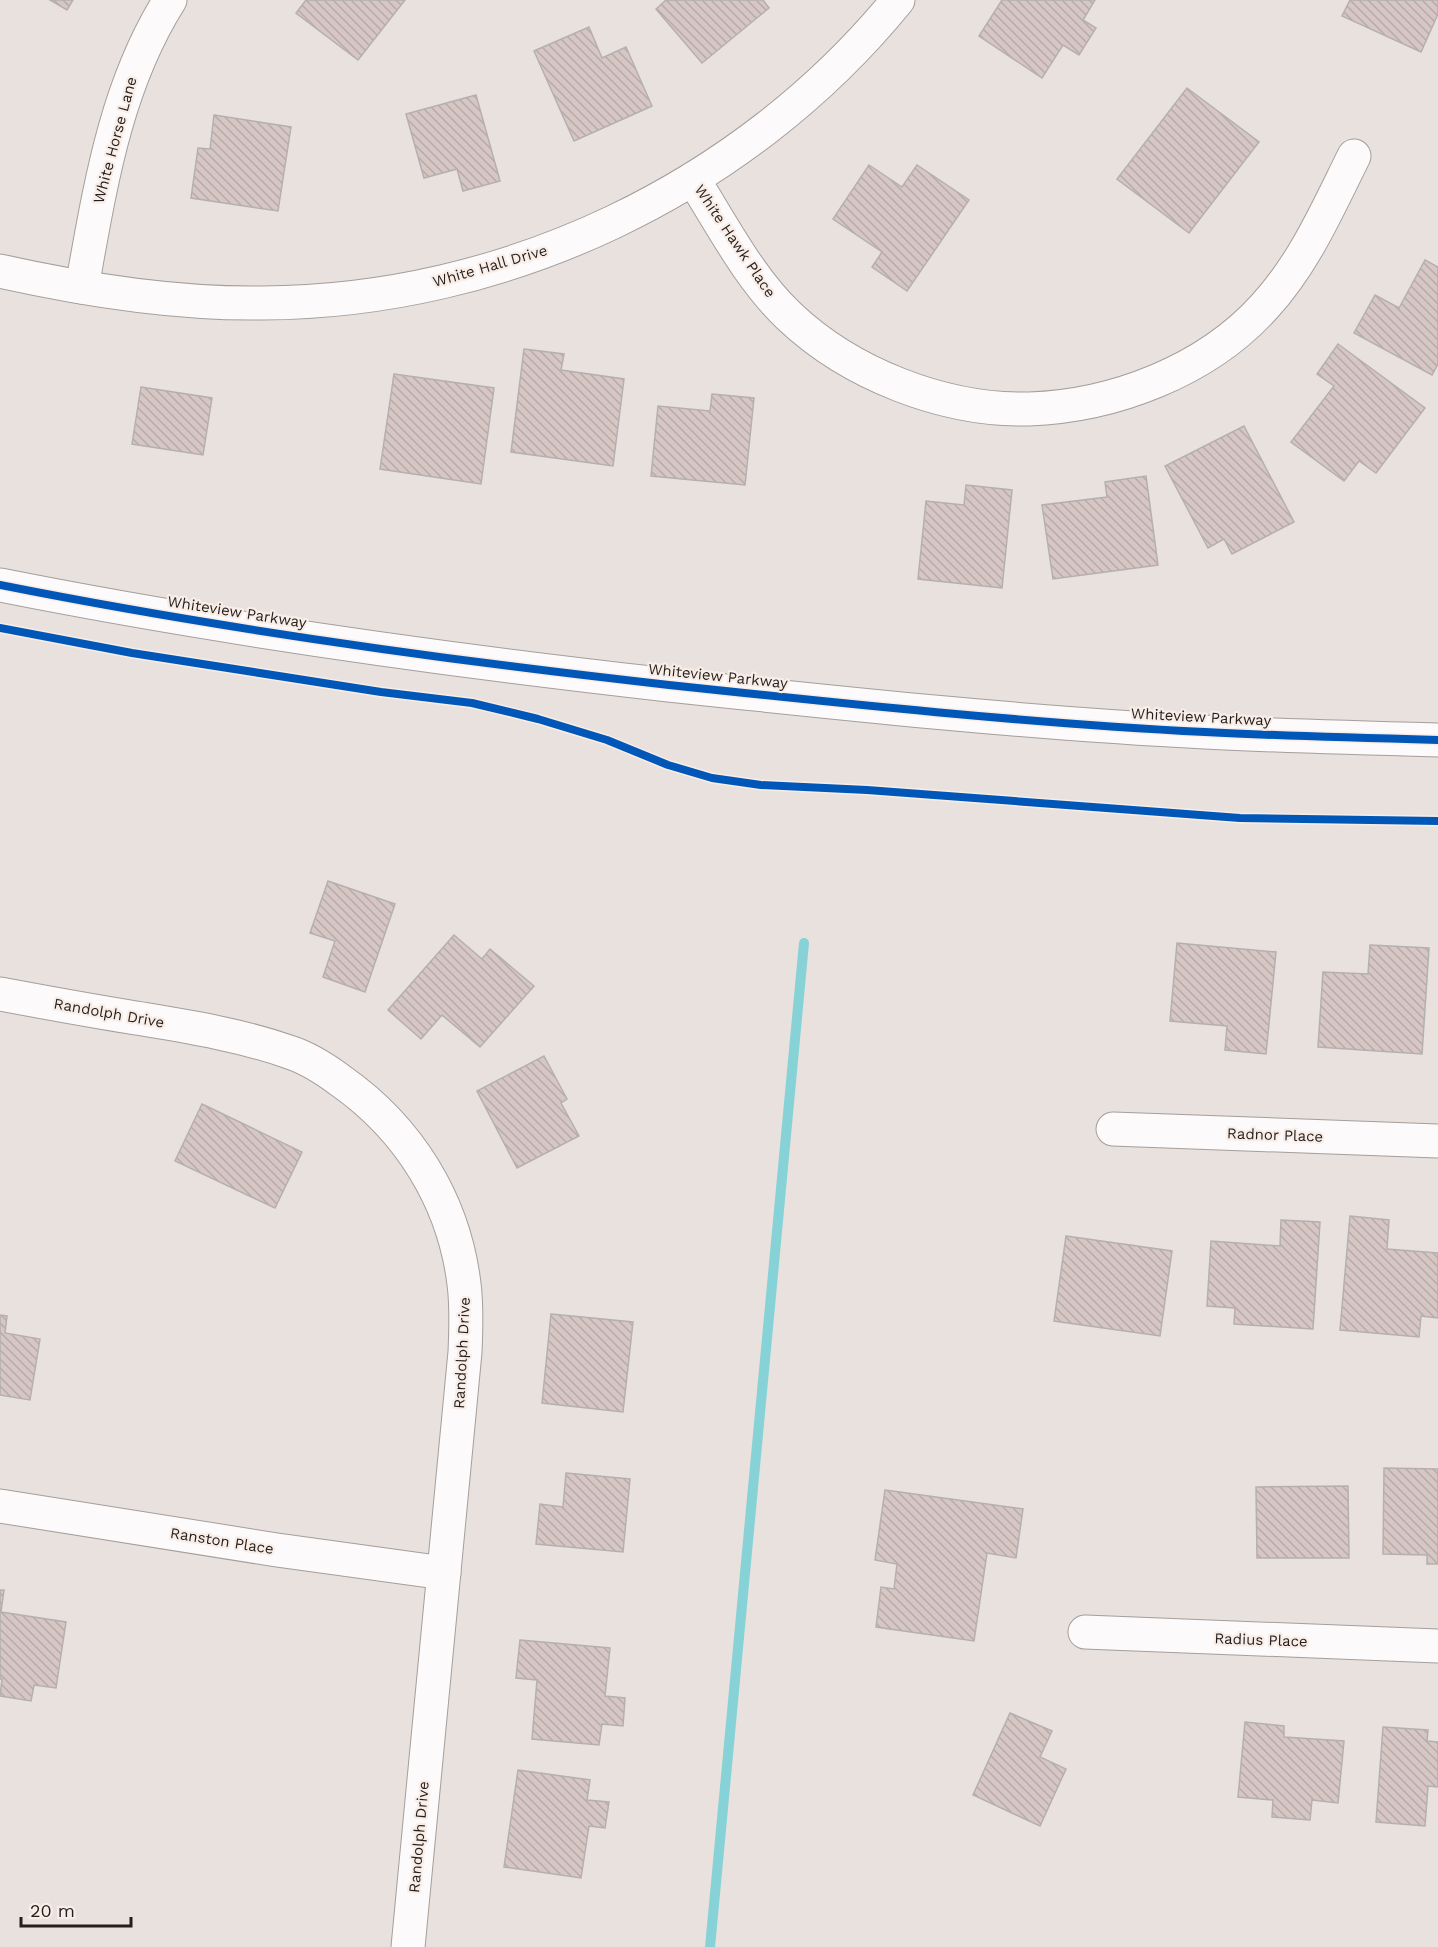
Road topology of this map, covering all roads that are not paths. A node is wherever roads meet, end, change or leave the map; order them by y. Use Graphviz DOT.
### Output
graph roads {
  1 [pos="170,0"];
  2 [pos="898,0"];
  3 [pos="1354,156"];
  4 [pos="693,179"];
  5 [pos="0,271"];
  6 [pos="82,287"];
  7 [pos="0,585"];
  8 [pos="1438,740"];
  9 [pos="0,994"];
  10 [pos="1113,1130"];
  11 [pos="1438,1141"];
  12 [pos="0,1506"];
  13 [pos="444,1573"];
  14 [pos="1085,1632"];
  15 [pos="1438,1646"];
  16 [pos="408,1947"];
  1 -- 6 [label="street, White Horse Lane"];
  2 -- 4 [label="street, White Hall Drive"];
  3 -- 4 [label="street, White Hawk Place"];
  4 -- 6 [label="street, White Hall Drive"];
  5 -- 6 [label="street, White Hall Drive"];
  7 -- 8 [label="street, Whiteview Parkway"];
  9 -- 13 [label="street, Randolph Drive"];
  10 -- 11 [label="street, Radnor Place"];
  12 -- 13 [label="street, Ranston Place"];
  13 -- 16 [label="street, Randolph Drive"];
  14 -- 15 [label="street, Radius Place"];
}
